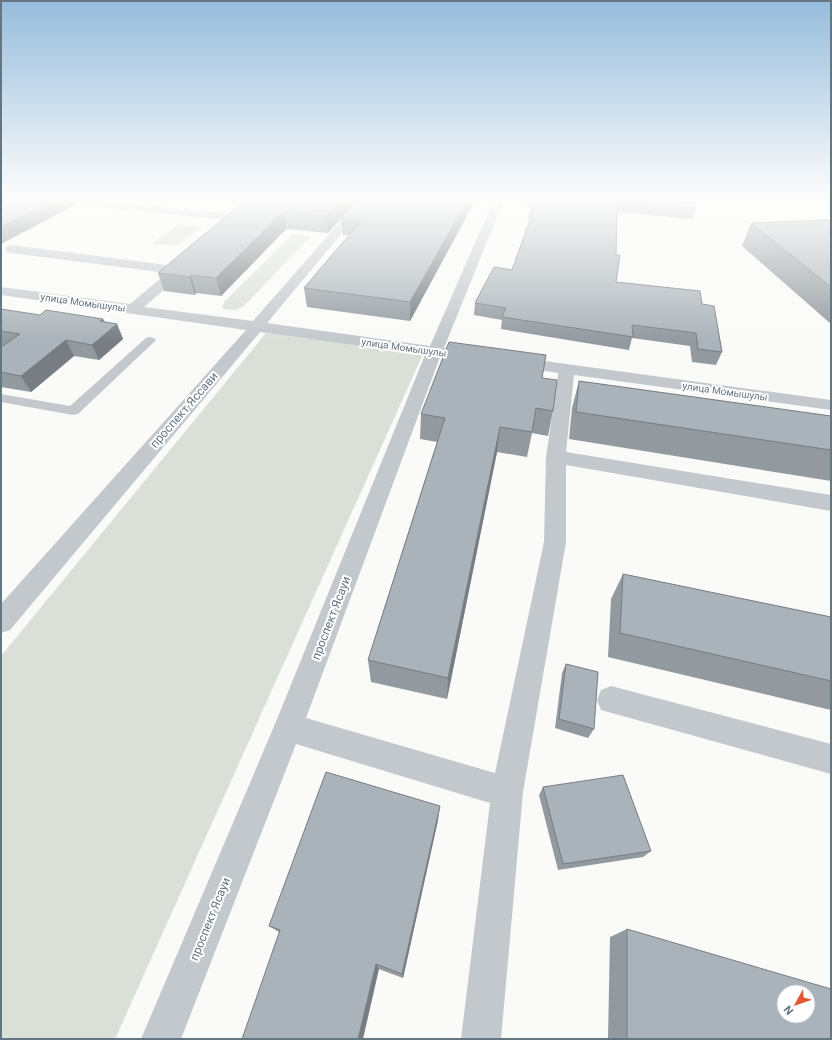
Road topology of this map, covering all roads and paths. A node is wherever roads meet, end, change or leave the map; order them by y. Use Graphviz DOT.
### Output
graph roads {
  1 [pos="326,246"];
  2 [pos="480,246"];
  3 [pos="11,249"];
  4 [pos="194,256"];
  5 [pos="177,270"];
  6 [pos="1,291"];
  7 [pos="133,309"];
  8 [pos="257,326"];
  9 [pos="150,340"];
  10 [pos="434,352"];
  11 [pos="459,354"];
  12 [pos="497,360"];
  13 [pos="566,369"];
  14 [pos="1,398"];
  15 [pos="831,405"];
  16 [pos="556,457"];
  17 [pos="831,503"];
  18 [pos="1,622"];
  19 [pos="612,700"];
  20 [pos="288,727"];
  21 [pos="831,759"];
  22 [pos="507,792"];
  23 [pos="161,1039"];
  24 [pos="481,1039"];
  1 -- 8 [label="street, проспект Яссави"];
  2 -- 10 [label="street, проспект Ясауи"];
  3 -- 5 [label="street"];
  4 -- 5 [label="street"];
  5 -- 7 [label="street"];
  6 -- 7 [label="street, улица Момышулы"];
  7 -- 8 [label="street, улица Момышулы"];
  8 -- 10 [label="street, улица Момышулы"];
  8 -- 18 [label="street, проспект Яссави"];
  9 -- 14 [label="lane"];
  10 -- 11 [label="street, улица Момышулы"];
  10 -- 20 [label="street, проспект Ясауи"];
  12 -- 13 [label="street, улица Момышулы"];
  13 -- 15 [label="street, улица Момышулы"];
  13 -- 16 [label="street"];
  16 -- 17 [label="street"];
  16 -- 22 [label="street"];
  19 -- 21 [label="street"];
  20 -- 22 [label="street"];
  20 -- 23 [label="street, проспект Ясауи"];
  22 -- 24 [label="street"];
}
